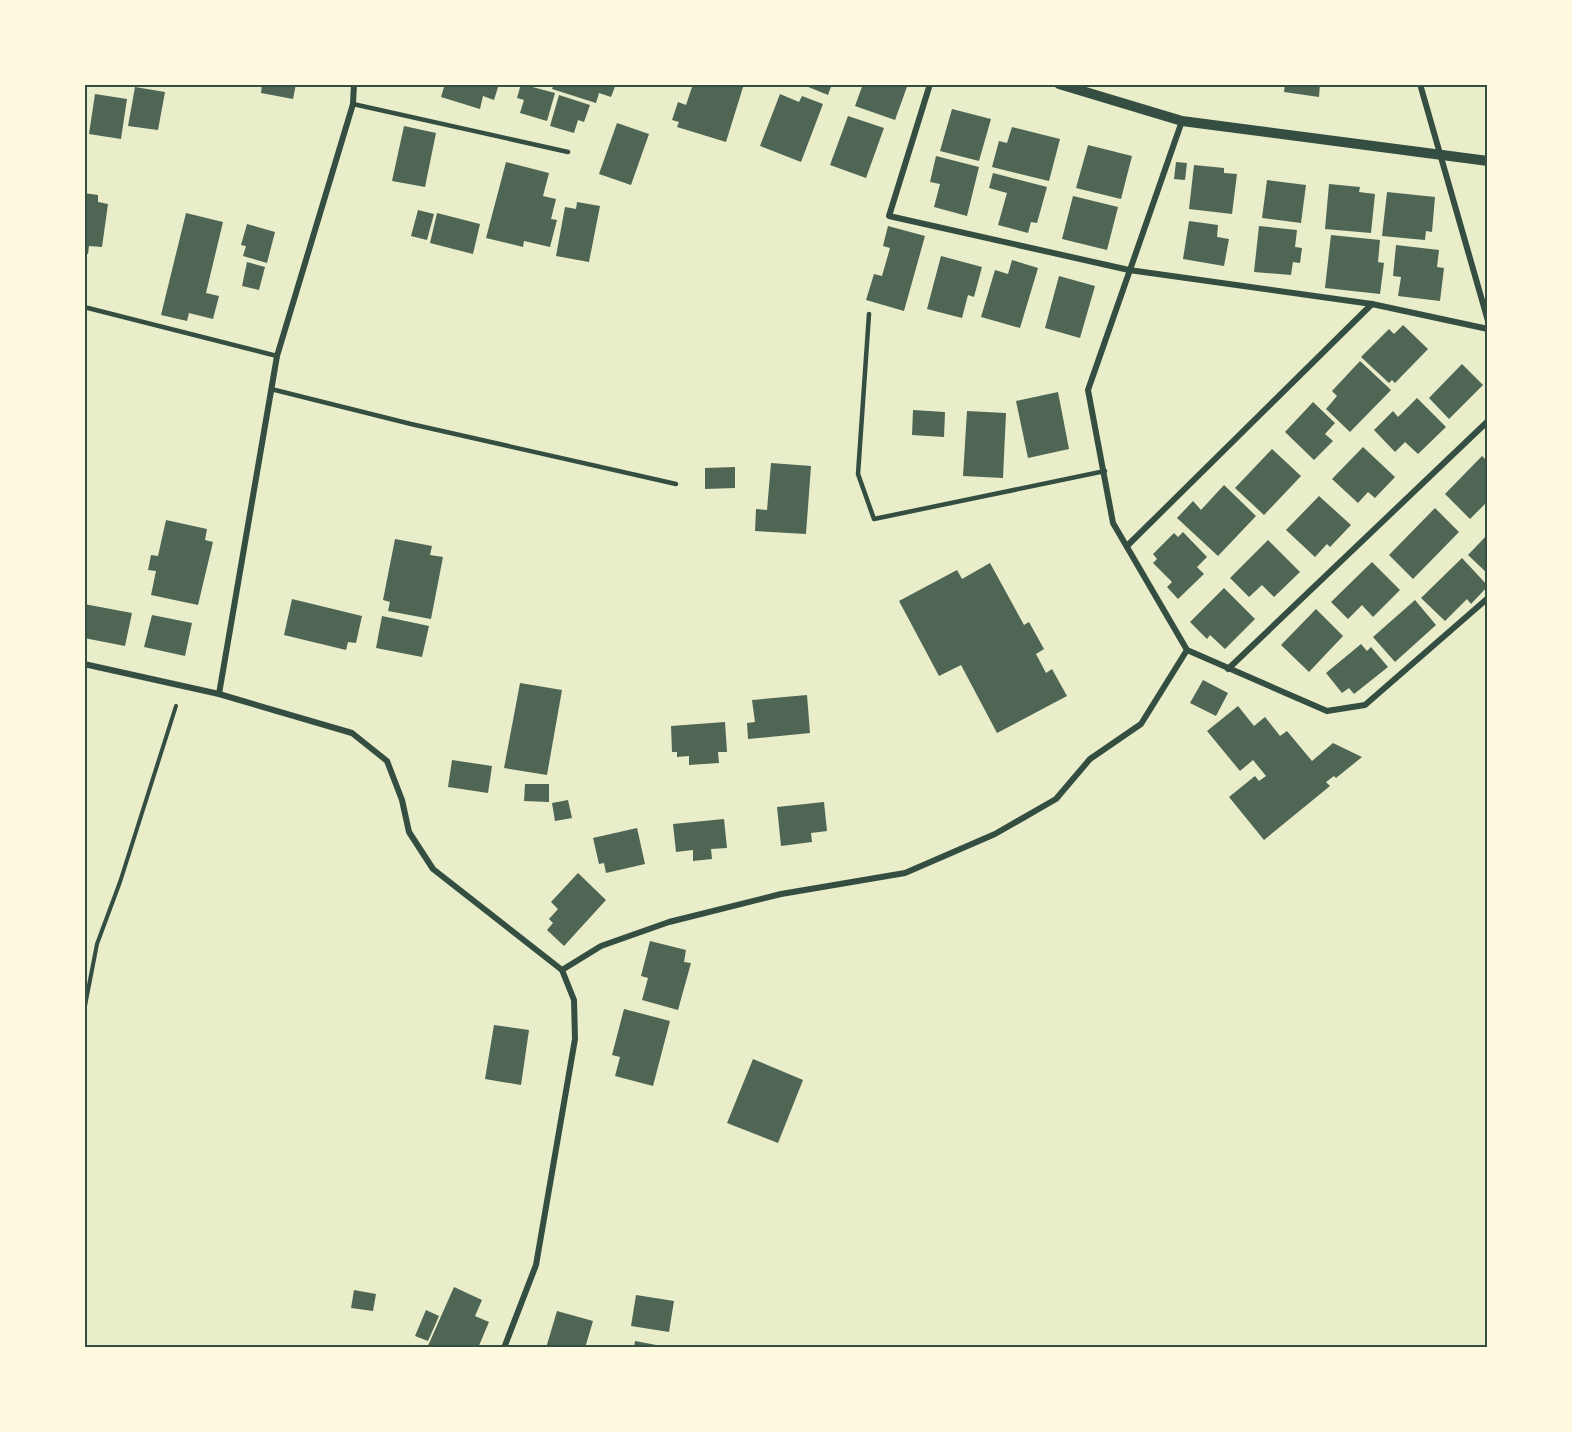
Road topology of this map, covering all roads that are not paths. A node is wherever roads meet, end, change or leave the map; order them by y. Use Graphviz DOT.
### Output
graph roads {
  1 [pos="354,84"];
  2 [pos="930,84"];
  3 [pos="1059,84"];
  4 [pos="1420,84"];
  5 [pos="352,104"];
  6 [pos="1182,121"];
  7 [pos="568,152"];
  8 [pos="1440,154"];
  9 [pos="1488,160"];
  10 [pos="1129,270"];
  11 [pos="1372,304"];
  12 [pos="84,307"];
  13 [pos="869,314"];
  14 [pos="1488,321"];
  15 [pos="1488,329"];
  16 [pos="277,356"];
  17 [pos="272,389"];
  18 [pos="1488,421"];
  19 [pos="1105,471"];
  20 [pos="676,484"];
  21 [pos="1128,545"];
  22 [pos="1488,598"];
  23 [pos="1187,650"];
  24 [pos="84,664"];
  25 [pos="1228,669"];
  26 [pos="219,694"];
  27 [pos="562,970"];
  28 [pos="504,1348"];
  1 -- 5 [label="street"];
  2 -- 10 [label="street"];
  3 -- 6 [label="street"];
  4 -- 8 [label="street"];
  5 -- 7 [label="lane"];
  5 -- 16 [label="street"];
  6 -- 8 [label="street"];
  6 -- 10 [label="street"];
  8 -- 9 [label="street"];
  8 -- 14 [label="street"];
  10 -- 11 [label="street"];
  10 -- 19 [label="street"];
  11 -- 15 [label="street"];
  11 -- 21 [label="street"];
  12 -- 16 [label="lane"];
  13 -- 19 [label="lane"];
  16 -- 17 [label="street"];
  17 -- 20 [label="lane"];
  17 -- 26 [label="street"];
  18 -- 25 [label="street"];
  19 -- 21 [label="street"];
  21 -- 23 [label="street"];
  22 -- 25 [label="street"];
  23 -- 25 [label="street"];
  23 -- 27 [label="street"];
  24 -- 26 [label="street"];
  26 -- 27 [label="street"];
  27 -- 28 [label="street"];
}
